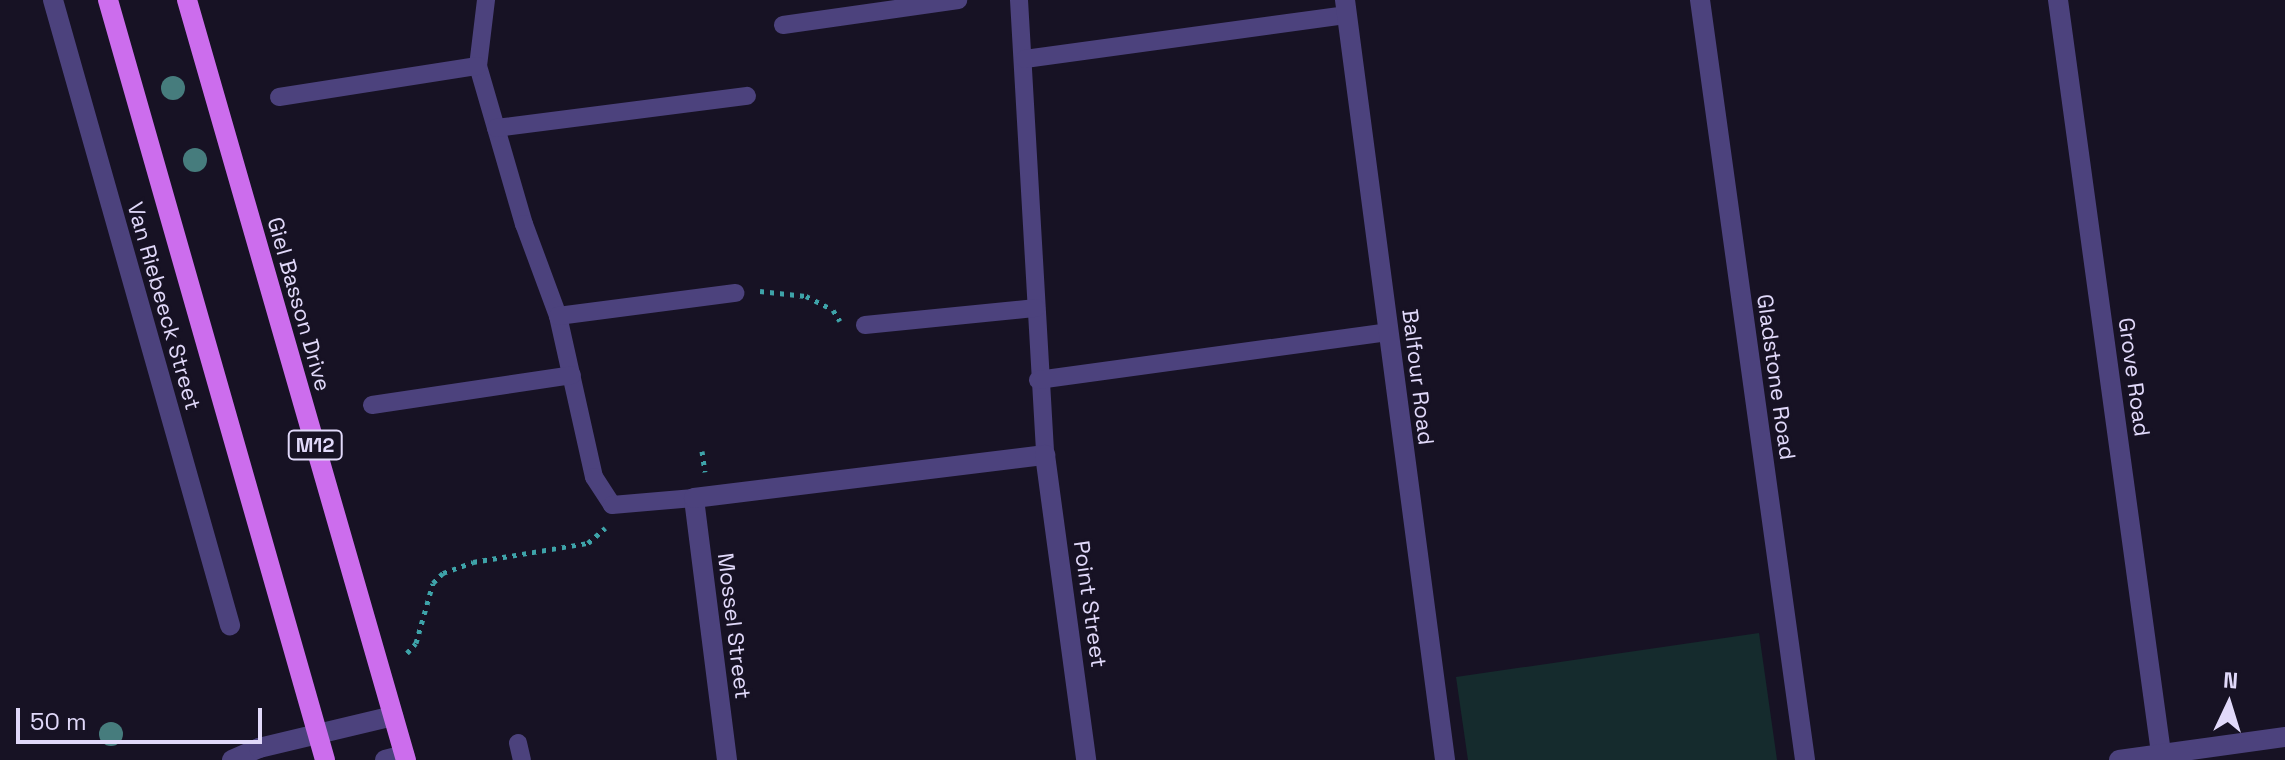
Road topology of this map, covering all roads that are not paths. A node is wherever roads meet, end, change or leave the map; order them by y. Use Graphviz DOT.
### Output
graph roads {
  1 [pos="53,0"];
  2 [pos="108,0"];
  3 [pos="187,0"];
  4 [pos="486,0"];
  5 [pos="958,0"];
  6 [pos="1019,0"];
  7 [pos="1700,0"];
  8 [pos="2058,0"];
  9 [pos="1346,7"];
  10 [pos="783,25"];
  11 [pos="1025,59"];
  12 [pos="478,66"];
  13 [pos="747,96"];
  14 [pos="279,97"];
  15 [pos="496,128"];
  16 [pos="736,293"];
  17 [pos="1036,308"];
  18 [pos="558,316"];
  19 [pos="865,325"];
  20 [pos="1388,332"];
  21 [pos="572,375"];
  22 [pos="1038,380"];
  23 [pos="372,405"];
  24 [pos="1045,455"];
  25 [pos="694,498"];
  26 [pos="230,625"];
  27 [pos="393,716"];
  28 [pos="318,733"];
  29 [pos="2285,737"];
  30 [pos="2161,757"];
  31 [pos="398,758"];
  32 [pos="232,760"];
  33 [pos="325,760"];
  34 [pos="727,760"];
  35 [pos="1086,760"];
  36 [pos="1445,760"];
  37 [pos="1805,760"];
  38 [pos="2119,760"];
  1 -- 26 [label="street, Van Riebeeck Street"];
  2 -- 28 [label="main road"];
  3 -- 27 [label="main road, Giel Basson Drive / M12"];
  4 -- 12 [label="lane"];
  5 -- 10 [label="lane"];
  6 -- 11 [label="lane"];
  7 -- 37 [label="street, Gladstone Road"];
  8 -- 30 [label="street, Grove Road"];
  9 -- 11 [label="lane"];
  9 -- 20 [label="street, Balfour Road"];
  11 -- 17 [label="lane"];
  12 -- 14 [label="lane"];
  12 -- 15 [label="lane"];
  13 -- 15 [label="lane"];
  15 -- 18 [label="lane"];
  16 -- 18 [label="lane"];
  17 -- 19 [label="lane"];
  17 -- 22 [label="lane"];
  18 -- 21 [label="lane"];
  20 -- 22 [label="lane"];
  20 -- 36 [label="street, Balfour Road"];
  21 -- 23 [label="lane"];
  21 -- 25 [label="lane"];
  22 -- 24 [label="lane"];
  24 -- 25 [label="street"];
  24 -- 35 [label="street, Point Street"];
  25 -- 34 [label="street, Mossel Street"];
  27 -- 28 [label="street"];
  27 -- 31 [label="main road, Giel Basson Drive / M12"];
  28 -- 32 [label="street"];
  28 -- 33 [label="main road"];
  29 -- 30 [label="street"];
  30 -- 38 [label="street"];
}
